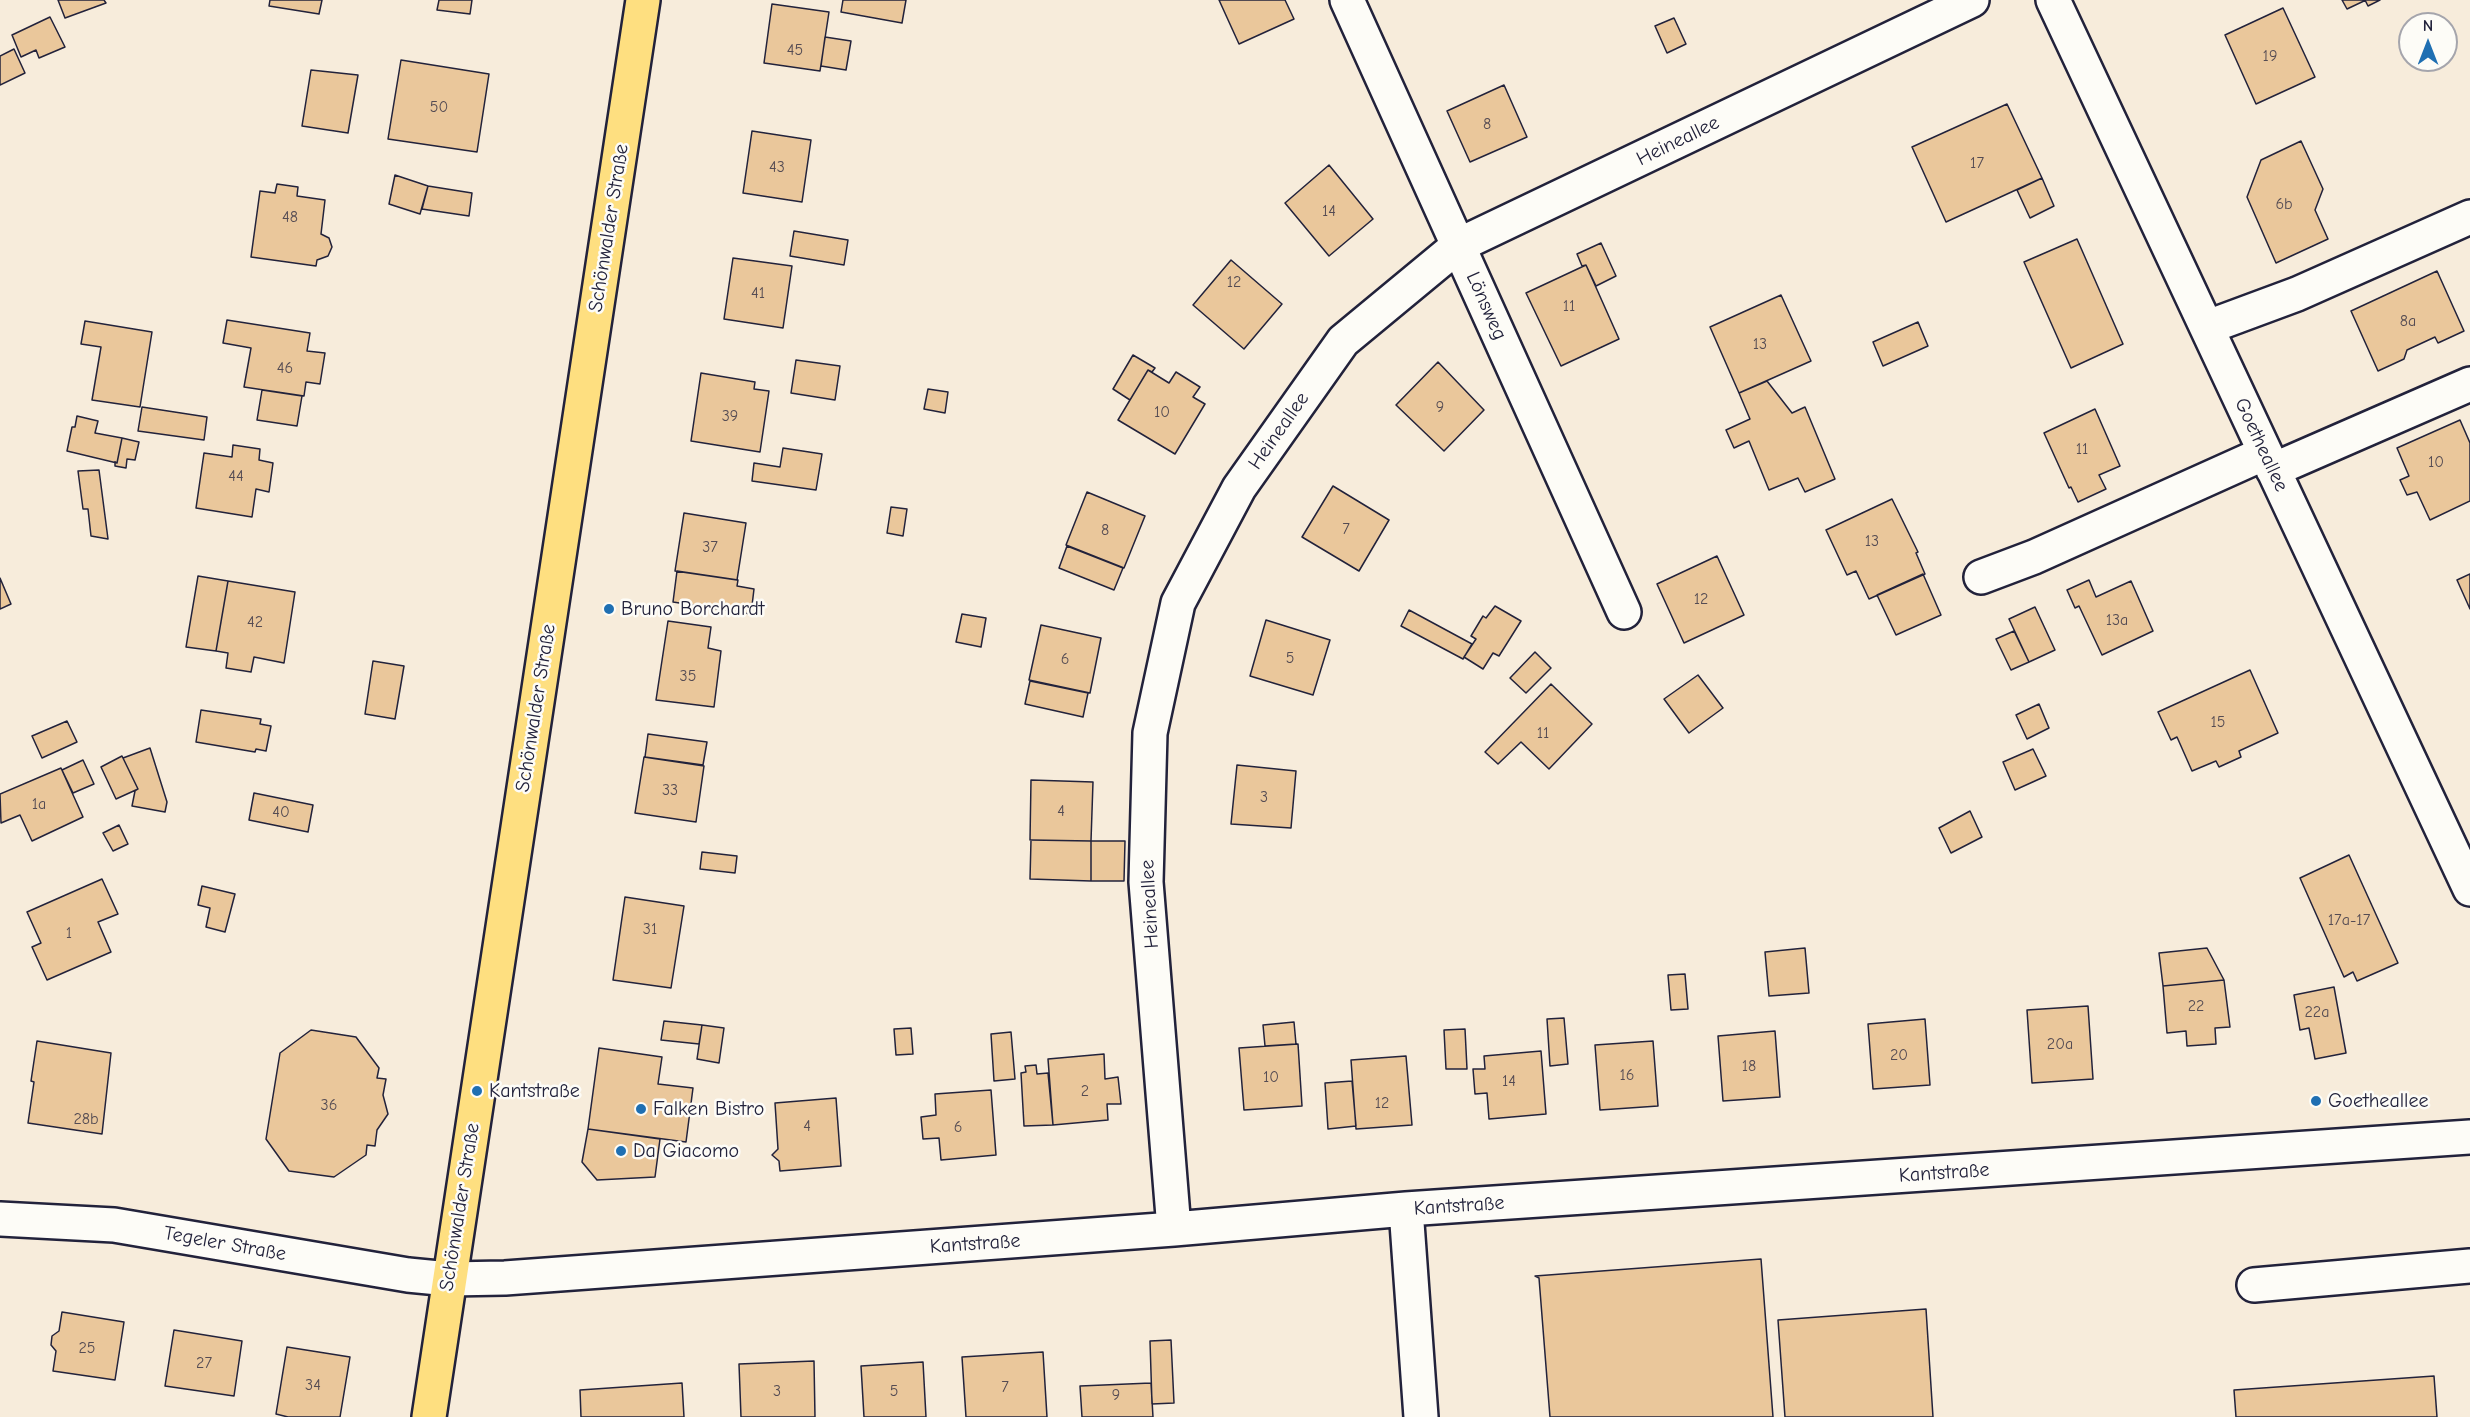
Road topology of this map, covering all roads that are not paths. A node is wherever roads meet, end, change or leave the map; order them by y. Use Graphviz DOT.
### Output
graph roads {
  1 [pos="643,0"];
  2 [pos="1347,0"];
  3 [pos="1972,0"];
  4 [pos="2054,0"];
  5 [pos="2470,217"];
  6 [pos="1459,245"];
  7 [pos="2208,327"];
  8 [pos="2470,384"];
  9 [pos="2269,461"];
  10 [pos="1981,577"];
  11 [pos="1624,612"];
  12 [pos="2470,889"];
  13 [pos="2470,1137"];
  14 [pos="1406,1209"];
  15 [pos="0,1219"];
  16 [pos="1174,1229"];
  17 [pos="2470,1266"];
  18 [pos="448,1279"];
  19 [pos="2254,1285"];
  20 [pos="429,1417"];
  21 [pos="1421,1417"];
  1 -- 18 [label="main road, Schönwalder Straße"];
  2 -- 6 [label="street, Lönsweg"];
  3 -- 6 [label="street, Heineallee"];
  4 -- 7 [label="street, Goetheallee"];
  5 -- 7 [label="street"];
  6 -- 11 [label="street, Lönsweg"];
  6 -- 16 [label="street, Heineallee"];
  7 -- 9 [label="street, Goetheallee"];
  8 -- 9 [label="street"];
  9 -- 10 [label="street"];
  9 -- 12 [label="street, Goetheallee"];
  13 -- 14 [label="street, Kantstraße"];
  14 -- 16 [label="street, Kantstraße"];
  14 -- 21 [label="street"];
  15 -- 18 [label="street, Tegeler Straße"];
  16 -- 18 [label="street, Kantstraße"];
  17 -- 19 [label="street"];
  18 -- 20 [label="main road, Schönwalder Straße"];
}
